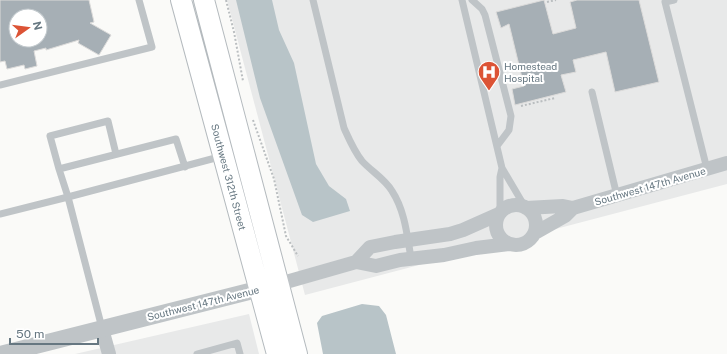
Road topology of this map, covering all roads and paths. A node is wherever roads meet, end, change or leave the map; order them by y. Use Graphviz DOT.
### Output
graph roads {
  1 [pos="139,0"];
  2 [pos="181,0"];
  3 [pos="204,0"];
  4 [pos="226,0"];
  5 [pos="313,0"];
  6 [pos="462,0"];
  7 [pos="472,0"];
  8 [pos="556,0"];
  9 [pos="674,0"];
  10 [pos="547,2"];
  11 [pos="243,84"];
  12 [pos="0,85"];
  13 [pos="592,92"];
  14 [pos="555,98"];
  15 [pos="521,106"];
  16 [pos="251,115"];
  17 [pos="497,146"];
  18 [pos="116,154"];
  19 [pos="223,156"];
  20 [pos="727,163"];
  21 [pos="185,167"];
  22 [pos="502,168"];
  23 [pos="59,169"];
  24 [pos="707,169"];
  25 [pos="618,196"];
  26 [pos="68,197"];
  27 [pos="526,208"];
  28 [pos="573,208"];
  29 [pos="500,213"];
  30 [pos="0,214"];
  31 [pos="535,233"];
  32 [pos="408,240"];
  33 [pos="509,244"];
  34 [pos="298,256"];
  35 [pos="411,258"];
  36 [pos="356,262"];
  37 [pos="279,284"];
  38 [pos="259,289"];
  39 [pos="102,329"];
  40 [pos="5,354"];
  41 [pos="109,354"];
  42 [pos="197,354"];
  43 [pos="240,354"];
  44 [pos="277,354"];
  45 [pos="297,354"];
  1 -- 12 [label="lane"];
  2 -- 19 [label="main road, Southwest 312th Street"];
  3 -- 37 [label="main road, Southwest 312th Street"];
  4 -- 11 [label="path"];
  5 -- 32 [label="lane"];
  6 -- 17 [label="lane"];
  7 -- 17 [label="lane"];
  8 -- 10 [label="path"];
  9 -- 24 [label="lane"];
  13 -- 25 [label="lane"];
  14 -- 15 [label="path"];
  16 -- 34 [label="path"];
  17 -- 22 [label="lane"];
  18 -- 21 [label="lane"];
  18 -- 23 [label="lane"];
  18 -- 23 [label="lane"];
  19 -- 21 [label="lane"];
  19 -- 38 [label="main road, Southwest 312th Street"];
  20 -- 24 [label="street, Southwest 147th Avenue"];
  21 -- 26 [label="lane"];
  22 -- 27 [label="lane"];
  22 -- 29 [label="lane"];
  23 -- 26 [label="lane"];
  24 -- 25 [label="street, Southwest 147th Avenue"];
  25 -- 28 [label="street, Southwest 147th Avenue"];
  26 -- 30 [label="lane"];
  26 -- 39 [label="lane"];
  27 -- 28 [label="street, Southwest 147th Avenue"];
  27 -- 29 [label="street"];
  27 -- 31 [label="street"];
  28 -- 31 [label="street, Southwest 147th Avenue"];
  29 -- 32 [label="street"];
  29 -- 33 [label="street"];
  31 -- 33 [label="street"];
  32 -- 35 [label="lane"];
  32 -- 36 [label="street"];
  33 -- 35 [label="street, Southwest 147th Avenue"];
  35 -- 36 [label="street, Southwest 147th Avenue"];
  36 -- 37 [label="street, Southwest 147th Avenue"];
  37 -- 38 [label="street, Southwest 147th Avenue"];
  37 -- 45 [label="main road, Southwest 312th Street"];
  38 -- 39 [label="street, Southwest 147th Avenue"];
  38 -- 44 [label="main road, Southwest 312th Street"];
  39 -- 40 [label="street, Southwest 147th Avenue"];
  39 -- 41 [label="street"];
  42 -- 43 [label="lane"];
}
